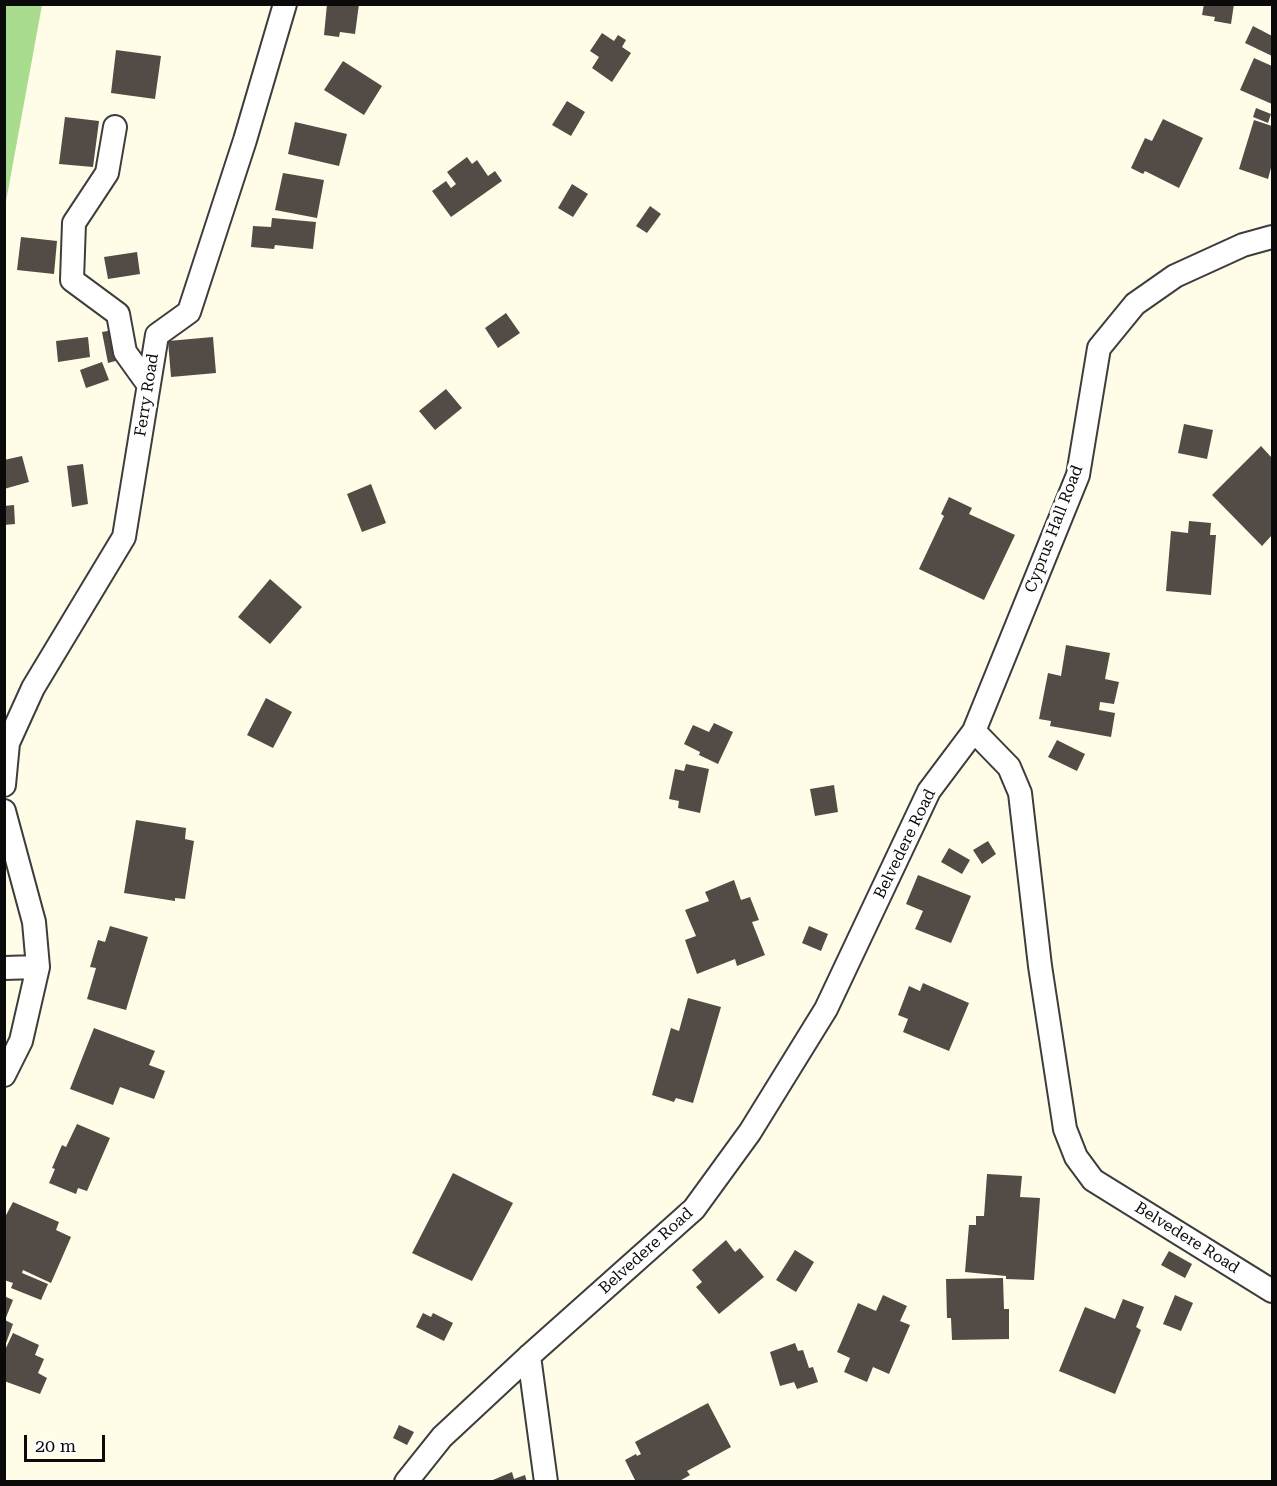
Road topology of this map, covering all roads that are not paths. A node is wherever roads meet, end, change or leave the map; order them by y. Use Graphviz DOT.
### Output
graph roads {
  1 [pos="285,4"];
  2 [pos="115,126"];
  3 [pos="1272,237"];
  4 [pos="148,384"];
  5 [pos="974,731"];
  6 [pos="4,785"];
  7 [pos="4,811"];
  8 [pos="38,967"];
  9 [pos="4,968"];
  10 [pos="4,1075"];
  11 [pos="1272,1291"];
  12 [pos="529,1356"];
  13 [pos="406,1482"];
  14 [pos="546,1482"];
  1 -- 4 [label="street, Ferry Road"];
  2 -- 4 [label="street"];
  3 -- 5 [label="street, Cyprus Hall Road"];
  4 -- 6 [label="street, Ferry Road"];
  5 -- 11 [label="street, Belvedere Road"];
  5 -- 12 [label="street, Belvedere Road"];
  7 -- 8 [label="street"];
  8 -- 9 [label="street"];
  8 -- 10 [label="street"];
  12 -- 13 [label="street, Belvedere Road"];
  12 -- 14 [label="street"];
}
